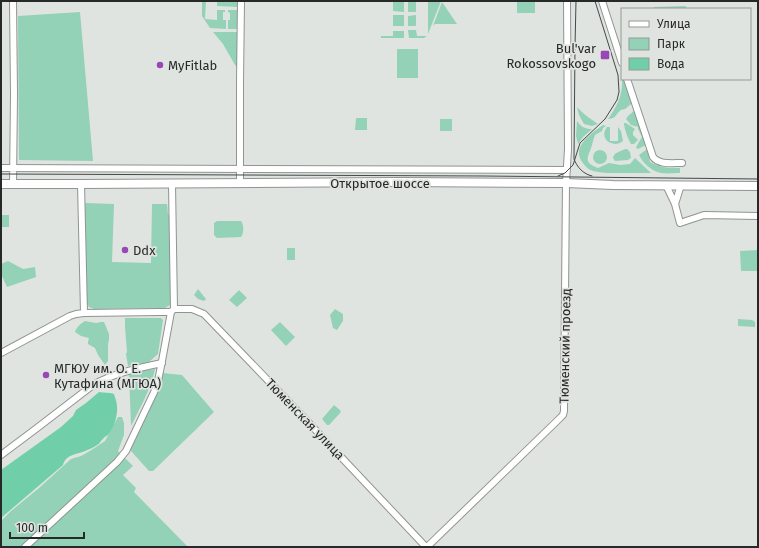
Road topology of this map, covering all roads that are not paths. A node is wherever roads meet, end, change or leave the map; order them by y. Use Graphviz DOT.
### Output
graph roads {
  1 [pos="13,1"];
  2 [pos="241,1"];
  3 [pos="567,1"];
  4 [pos="602,1"];
  5 [pos="621,59"];
  6 [pos="627,80"];
  7 [pos="682,163"];
  8 [pos="1,168"];
  9 [pos="13,168"];
  10 [pos="240,169"];
  11 [pos="567,170"];
  12 [pos="240,183"];
  13 [pos="566,183"];
  14 [pos="1,184"];
  15 [pos="13,184"];
  16 [pos="81,184"];
  17 [pos="172,184"];
  18 [pos="666,185"];
  19 [pos="681,185"];
  20 [pos="758,186"];
  21 [pos="675,204"];
  22 [pos="758,216"];
  23 [pos="173,310"];
  24 [pos="84,313"];
  25 [pos="1,353"];
  26 [pos="162,363"];
  27 [pos="1,455"];
  28 [pos="25,547"];
  29 [pos="426,547"];
  1 -- 9 [label="street"];
  2 -- 10 [label="street"];
  3 -- 11 [label="street, Тюменский проезд"];
  4 -- 5 [label="street"];
  6 -- 7 [label="street"];
  8 -- 9 [label="street"];
  9 -- 10 [label="street"];
  9 -- 15 [label="street"];
  10 -- 11 [label="street"];
  10 -- 12 [label="street"];
  11 -- 13 [label="street, Тюменский проезд"];
  12 -- 13 [label="main road, Открытое шоссе"];
  12 -- 17 [label="main road, Открытое шоссе"];
  13 -- 18 [label="main road, Открытое шоссе"];
  13 -- 29 [label="street, Тюменский проезд"];
  14 -- 15 [label="main road, Открытое шоссе"];
  15 -- 16 [label="main road, Открытое шоссе"];
  16 -- 17 [label="main road, Открытое шоссе"];
  16 -- 24 [label="street"];
  17 -- 23 [label="street"];
  18 -- 19 [label="main road, Открытое шоссе"];
  18 -- 21 [label="street"];
  19 -- 20 [label="main road, Открытое шоссе"];
  19 -- 21 [label="street"];
  21 -- 22 [label="street"];
  23 -- 24 [label="street, Тюменская улица"];
  23 -- 26 [label="street"];
  23 -- 29 [label="street, Тюменская улица"];
  24 -- 25 [label="street, Тюменская улица"];
  26 -- 27 [label="street"];
  26 -- 28 [label="street"];
}
